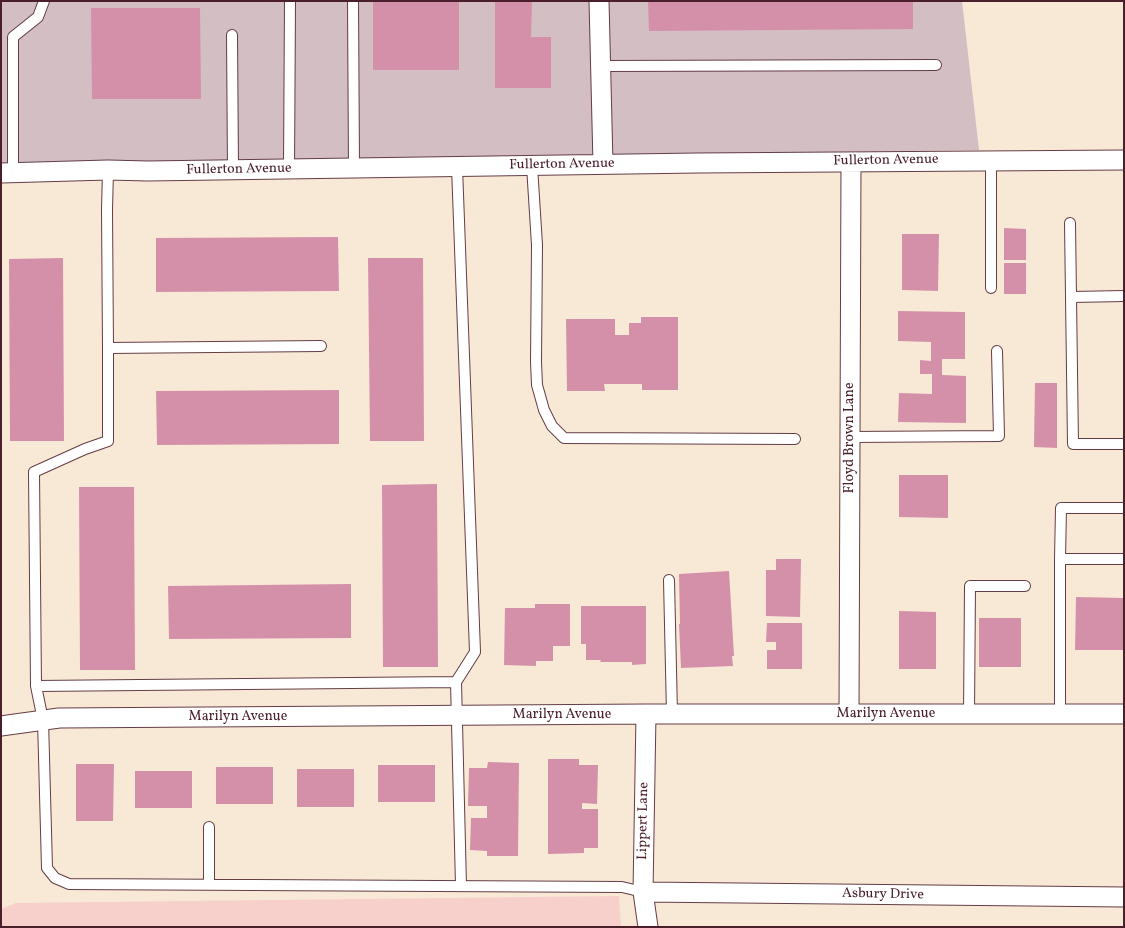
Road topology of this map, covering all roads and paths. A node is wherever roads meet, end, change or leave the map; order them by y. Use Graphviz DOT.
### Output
graph roads {
  1 [pos="44,1"];
  2 [pos="290,1"];
  3 [pos="353,1"];
  4 [pos="599,1"];
  5 [pos="232,35"];
  6 [pos="936,65"];
  7 [pos="601,66"];
  8 [pos="990,160"];
  9 [pos="1124,160"];
  10 [pos="851,162"];
  11 [pos="603,164"];
  12 [pos="532,166"];
  13 [pos="457,167"];
  14 [pos="354,168"];
  15 [pos="289,169"];
  16 [pos="108,170"];
  17 [pos="233,170"];
  18 [pos="7,173"];
  19 [pos="1070,223"];
  20 [pos="991,288"];
  21 [pos="1124,296"];
  22 [pos="1072,297"];
  23 [pos="322,346"];
  24 [pos="108,348"];
  25 [pos="997,351"];
  26 [pos="850,437"];
  27 [pos="795,439"];
  28 [pos="1124,444"];
  29 [pos="1124,508"];
  30 [pos="1060,558"];
  31 [pos="1124,559"];
  32 [pos="669,580"];
  33 [pos="1025,586"];
  34 [pos="456,682"];
  35 [pos="36,686"];
  36 [pos="1060,713"];
  37 [pos="646,714"];
  38 [pos="672,714"];
  39 [pos="849,714"];
  40 [pos="969,714"];
  41 [pos="1124,714"];
  42 [pos="458,715"];
  43 [pos="43,720"];
  44 [pos="1,726"];
  45 [pos="209,827"];
  46 [pos="209,885"];
  47 [pos="462,886"];
  48 [pos="643,892"];
  49 [pos="1124,897"];
  50 [pos="648,927"];
  1 -- 18 [label="lane"];
  2 -- 15 [label="lane"];
  3 -- 14 [label="lane"];
  4 -- 7 [label="street"];
  5 -- 17 [label="lane"];
  6 -- 7 [label="lane"];
  7 -- 11 [label="street"];
  8 -- 9 [label="street, Fullerton Avenue"];
  8 -- 10 [label="street, Fullerton Avenue"];
  8 -- 20 [label="lane"];
  10 -- 11 [label="street, Fullerton Avenue"];
  10 -- 26 [label="street, Floyd Brown Lane"];
  11 -- 12 [label="street, Fullerton Avenue"];
  12 -- 13 [label="street, Fullerton Avenue"];
  12 -- 27 [label="lane"];
  13 -- 14 [label="street, Fullerton Avenue"];
  13 -- 34 [label="lane"];
  14 -- 15 [label="street, Fullerton Avenue"];
  15 -- 17 [label="street, Fullerton Avenue"];
  16 -- 17 [label="street, Fullerton Avenue"];
  16 -- 18 [label="street, Fullerton Avenue"];
  16 -- 24 [label="lane"];
  19 -- 22 [label="lane"];
  21 -- 22 [label="lane"];
  22 -- 28 [label="lane"];
  23 -- 24 [label="lane"];
  24 -- 35 [label="lane"];
  25 -- 26 [label="lane"];
  26 -- 39 [label="street, Floyd Brown Lane"];
  29 -- 30 [label="lane"];
  30 -- 31 [label="lane"];
  30 -- 36 [label="lane"];
  32 -- 38 [label="lane"];
  33 -- 40 [label="lane"];
  34 -- 35 [label="lane"];
  34 -- 42 [label="lane"];
  35 -- 43 [label="lane"];
  36 -- 40 [label="street, Marilyn Avenue"];
  36 -- 41 [label="street, Marilyn Avenue"];
  37 -- 38 [label="street, Marilyn Avenue"];
  37 -- 42 [label="street, Marilyn Avenue"];
  37 -- 48 [label="street, Lippert Lane"];
  38 -- 39 [label="street, Marilyn Avenue"];
  39 -- 40 [label="street, Marilyn Avenue"];
  42 -- 43 [label="street, Marilyn Avenue"];
  42 -- 47 [label="lane"];
  43 -- 44 [label="street, Marilyn Avenue"];
  43 -- 46 [label="lane"];
  45 -- 46 [label="lane"];
  46 -- 47 [label="lane"];
  47 -- 48 [label="lane"];
  48 -- 49 [label="street, Asbury Drive"];
  48 -- 50 [label="street, Lippert Lane"];
}
